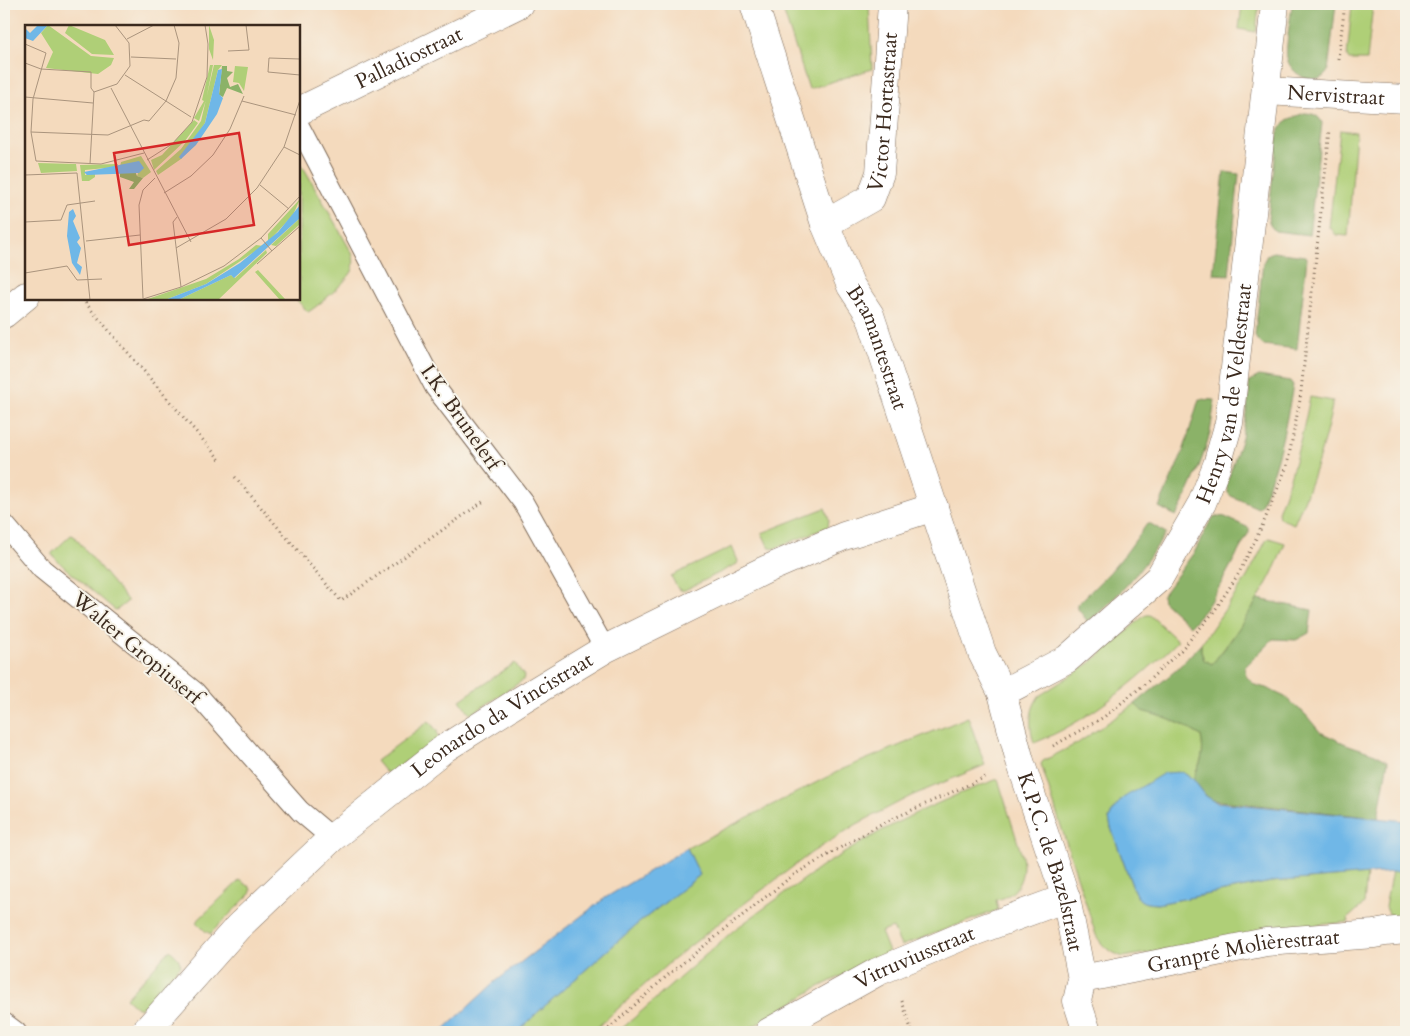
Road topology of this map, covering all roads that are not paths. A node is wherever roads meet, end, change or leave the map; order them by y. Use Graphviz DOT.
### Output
graph roads {
  1 [pos="520,4"];
  2 [pos="754,4"];
  3 [pos="892,4"];
  4 [pos="1276,4"];
  5 [pos="1266,90"];
  6 [pos="1406,98"];
  7 [pos="300,111"];
  8 [pos="300,128"];
  9 [pos="825,224"];
  10 [pos="25,297"];
  11 [pos="4,314"];
  12 [pos="934,507"];
  13 [pos="4,524"];
  14 [pos="605,649"];
  15 [pos="1002,693"];
  16 [pos="332,838"];
  17 [pos="1066,898"];
  18 [pos="1406,930"];
  19 [pos="1082,979"];
  20 [pos="4,1023"];
  21 [pos="16,1032"];
  22 [pos="145,1032"];
  23 [pos="769,1032"];
  24 [pos="1087,1032"];
  1 -- 7 [label="street, Palladiostraat"];
  2 -- 9 [label="street, Bramantestraat"];
  3 -- 9 [label="street, Victor Hortastraat"];
  4 -- 5 [label="street, Henry van de Veldestraat"];
  5 -- 6 [label="street, Nervistraat"];
  5 -- 15 [label="street, Henry van de Veldestraat"];
  8 -- 14 [label="lane, I.K. Brunelerf"];
  9 -- 12 [label="street, Bramantestraat"];
  10 -- 11 [label="street"];
  12 -- 14 [label="street, Leonardo da Vincistraat"];
  12 -- 15 [label="street, Bramantestraat"];
  13 -- 16 [label="lane, Walter Gropiuserf"];
  14 -- 16 [label="street, Leonardo da Vincistraat"];
  15 -- 17 [label="street, K.P.C. de Bazelstraat"];
  16 -- 22 [label="street, Leonardo da Vincistraat"];
  17 -- 19 [label="street, K.P.C. de Bazelstraat"];
  17 -- 23 [label="street, Vitruviusstraat"];
  18 -- 19 [label="street, Granpré Molièrestraat"];
  19 -- 24 [label="street, K.P.C. de Bazelstraat"];
  20 -- 21 [label="lane"];
}
